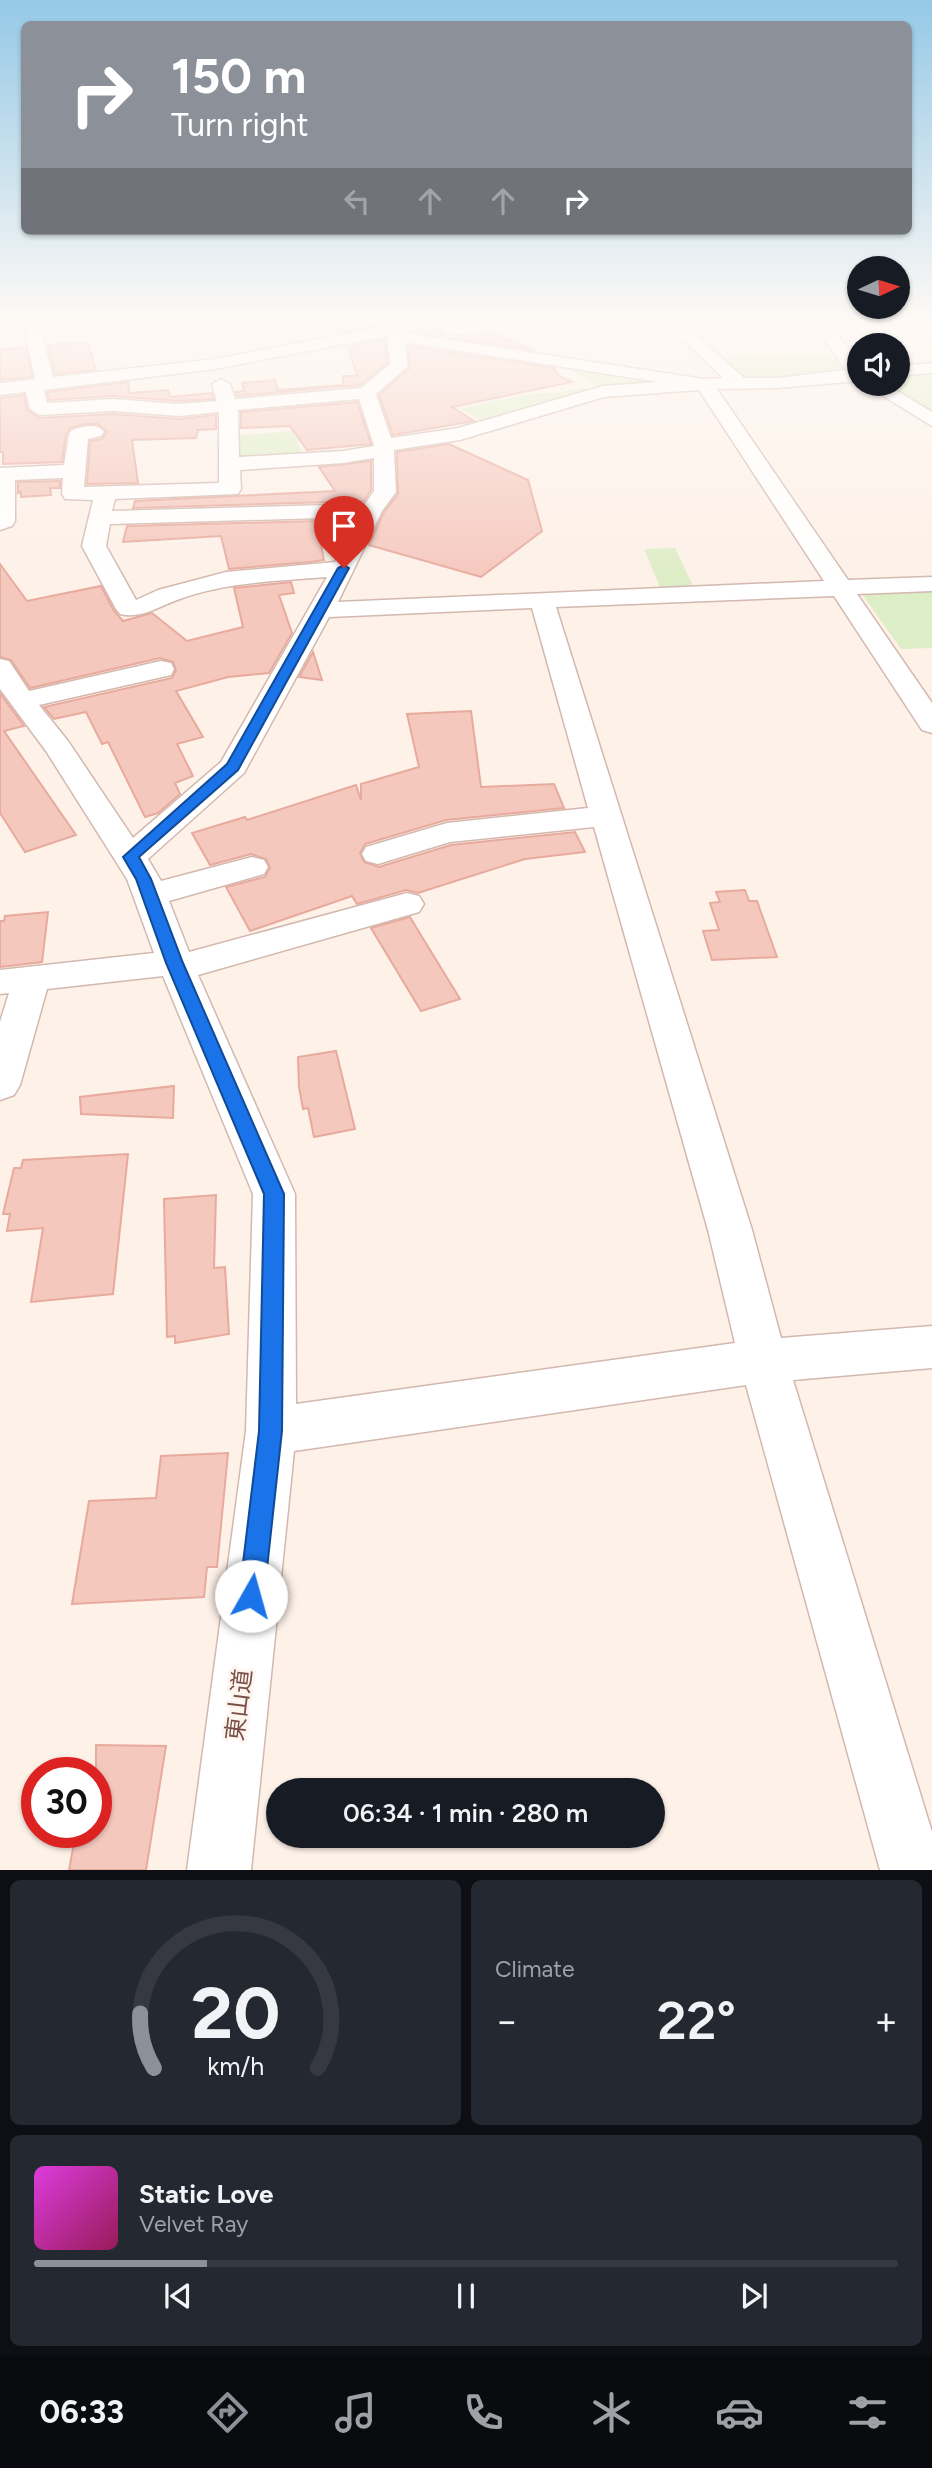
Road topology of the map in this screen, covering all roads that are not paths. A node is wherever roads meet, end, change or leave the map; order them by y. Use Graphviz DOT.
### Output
graph roads {
  1 [pos="160,409"];
  2 [pos="196,409"];
  3 [pos="228,409"];
  4 [pos="371,409"];
  5 [pos="544,409"];
  6 [pos="721,409"];
  7 [pos="914,409"];
  8 [pos="932,420"];
  9 [pos="94,432"];
  10 [pos="384,448"];
  11 [pos="231,464"];
  12 [pos="74,471"];
  13 [pos="2,474"];
  14 [pos="105,494"];
  15 [pos="371,510"];
  16 [pos="99,518"];
  17 [pos="0,523"];
  18 [pos="344,568"];
  19 [pos="932,584"];
  20 [pos="841,588"];
  21 [pos="542,601"];
  22 [pos="321,610"];
  23 [pos="0,667"];
  24 [pos="161,669"];
  25 [pos="21,701"];
  26 [pos="932,724"];
  27 [pos="604,816"];
  28 [pos="378,854"];
  29 [pos="252,867"];
  30 [pos="140,876"];
  31 [pos="407,904"];
  32 [pos="175,963"];
  33 [pos="16,980"];
  34 [pos="0,1085"];
  35 [pos="932,1347"];
  36 [pos="764,1361"];
  37 [pos="271,1431"];
  38 [pos="219,1870"];
  39 [pos="912,1870"];
  1 -- 2 [label="street"];
  3 -- 11 [label="street"];
  4 -- 10 [label="street"];
  5 -- 10 [label="street"];
  6 -- 20 [label="street"];
  7 -- 8 [label="street"];
  9 -- 12 [label="street"];
  10 -- 11 [label="street"];
  10 -- 15 [label="street"];
  11 -- 14 [label="street"];
  12 -- 13 [label="street"];
  12 -- 14 [label="street"];
  13 -- 17 [label="street"];
  14 -- 16 [label="street"];
  15 -- 16 [label="street"];
  15 -- 18 [label="street"];
  16 -- 18 [label="street"];
  18 -- 22 [label="street"];
  19 -- 20 [label="street"];
  20 -- 21 [label="street"];
  20 -- 26 [label="street"];
  21 -- 22 [label="street"];
  21 -- 27 [label="street"];
  22 -- 30 [label="street"];
  23 -- 25 [label="street, 東山道"];
  24 -- 25 [label="street"];
  25 -- 30 [label="street, 東山道"];
  27 -- 28 [label="street"];
  27 -- 36 [label="street"];
  29 -- 30 [label="street"];
  30 -- 32 [label="street, 東山道"];
  31 -- 32 [label="street"];
  32 -- 33 [label="street"];
  32 -- 37 [label="street, 東山道"];
  33 -- 34 [label="street"];
  35 -- 36 [label="street"];
  36 -- 37 [label="street"];
  36 -- 39 [label="street"];
  37 -- 38 [label="street, 東山道"];
}
